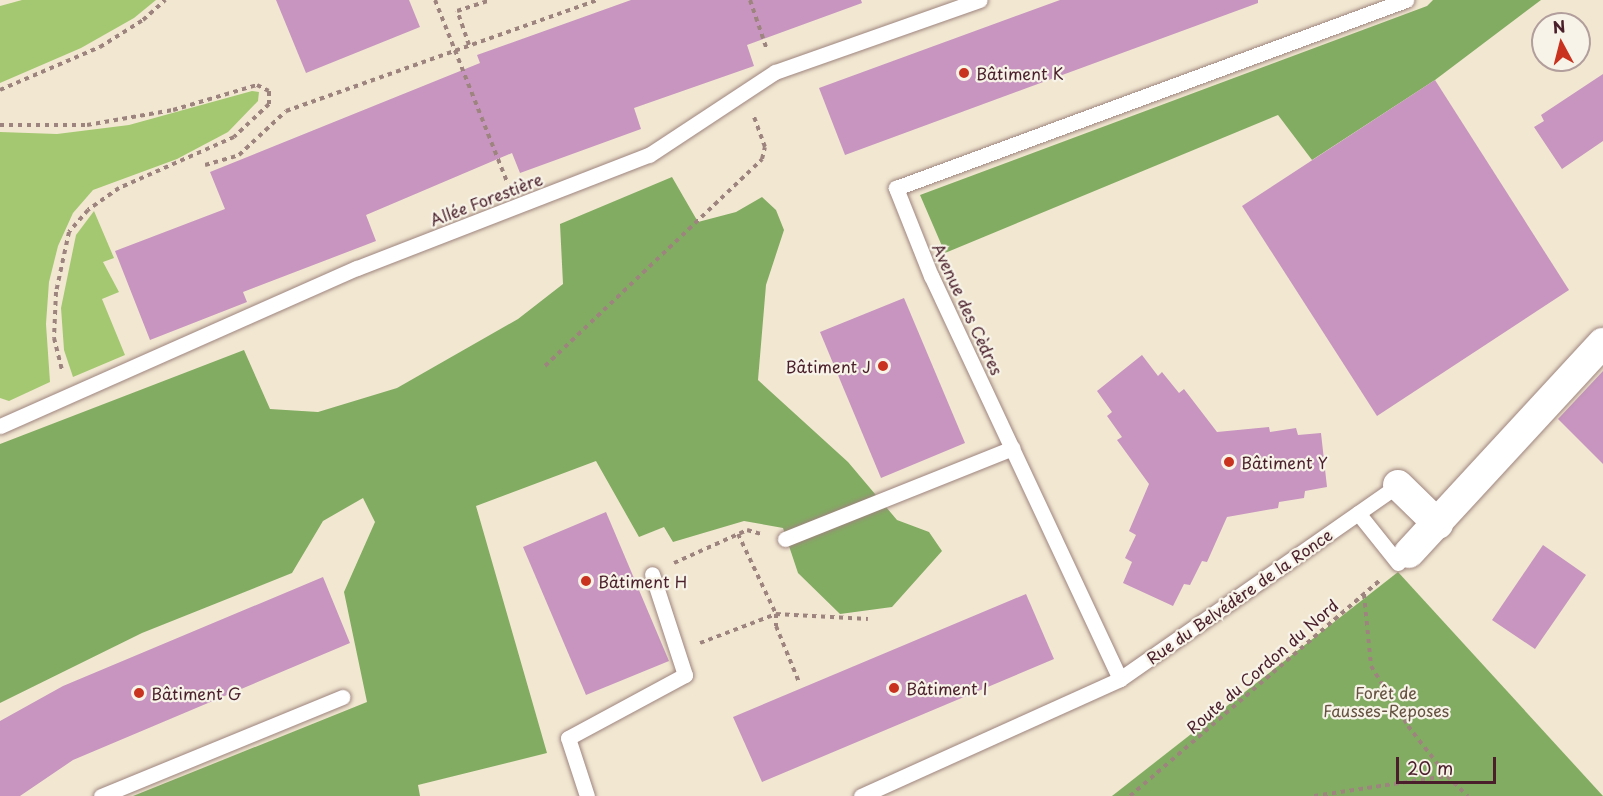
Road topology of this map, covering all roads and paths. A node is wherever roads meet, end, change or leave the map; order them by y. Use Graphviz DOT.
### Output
graph roads {
  1 [pos="165,0"];
  2 [pos="435,0"];
  3 [pos="490,0"];
  4 [pos="598,0"];
  5 [pos="750,0"];
  6 [pos="980,0"];
  7 [pos="1406,0"];
  8 [pos="469,45"];
  9 [pos="455,50"];
  10 [pos="775,72"];
  11 [pos="0,90"];
  12 [pos="745,93"];
  13 [pos="0,125"];
  14 [pos="205,165"];
  15 [pos="517,207"];
  16 [pos="1603,344"];
  17 [pos="545,366"];
  18 [pos="69,396"];
  19 [pos="0,426"];
  20 [pos="1013,448"];
  21 [pos="1398,485"];
  22 [pos="1358,513"];
  23 [pos="1438,524"];
  24 [pos="738,534"];
  25 [pos="785,539"];
  26 [pos="1404,558"];
  27 [pos="652,574"];
  28 [pos="1364,593"];
  29 [pos="776,614"];
  30 [pos="868,619"];
  31 [pos="678,652"];
  32 [pos="1120,679"];
  33 [pos="799,681"];
  34 [pos="342,697"];
  35 [pos="1447,776"];
  36 [pos="101,796"];
  37 [pos="587,796"];
  38 [pos="861,796"];
  39 [pos="1130,796"];
  40 [pos="1314,796"];
  41 [pos="1468,796"];
  1 -- 11 [label="path"];
  2 -- 9 [label="path"];
  3 -- 8 [label="path"];
  4 -- 8 [label="path"];
  5 -- 10 [label="path"];
  6 -- 10 [label="lane, Allée Forestière"];
  7 -- 20 [label="lane, Avenue des Cèdres"];
  8 -- 9 [label="path"];
  9 -- 14 [label="path"];
  9 -- 15 [label="path"];
  10 -- 12 [label="lane, Allée Forestière"];
  12 -- 15 [label="lane, Allée Forestière"];
  12 -- 17 [label="path"];
  13 -- 18 [label="path"];
  15 -- 18 [label="lane, Allée Forestière"];
  16 -- 23 [label="street"];
  18 -- 19 [label="lane, Allée Forestière"];
  20 -- 25 [label="lane"];
  20 -- 32 [label="lane, Avenue des Cèdres"];
  21 -- 22 [label="lane, Rue du Belvédère de la Ronce"];
  21 -- 23 [label="street, Rue du Belvédère de la Ronce"];
  22 -- 26 [label="lane"];
  22 -- 32 [label="lane, Rue du Belvédère de la Ronce"];
  23 -- 26 [label="street"];
  24 -- 25 [label="path"];
  24 -- 27 [label="path"];
  24 -- 29 [label="path"];
  26 -- 28 [label="path, Route du Cordon du Nord"];
  27 -- 31 [label="lane"];
  28 -- 35 [label="path"];
  28 -- 39 [label="path, Route du Cordon du Nord"];
  29 -- 30 [label="path"];
  29 -- 31 [label="path"];
  29 -- 33 [label="path"];
  31 -- 37 [label="lane"];
  32 -- 38 [label="lane"];
  34 -- 36 [label="lane"];
  35 -- 40 [label="path"];
  35 -- 41 [label="path"];
}
